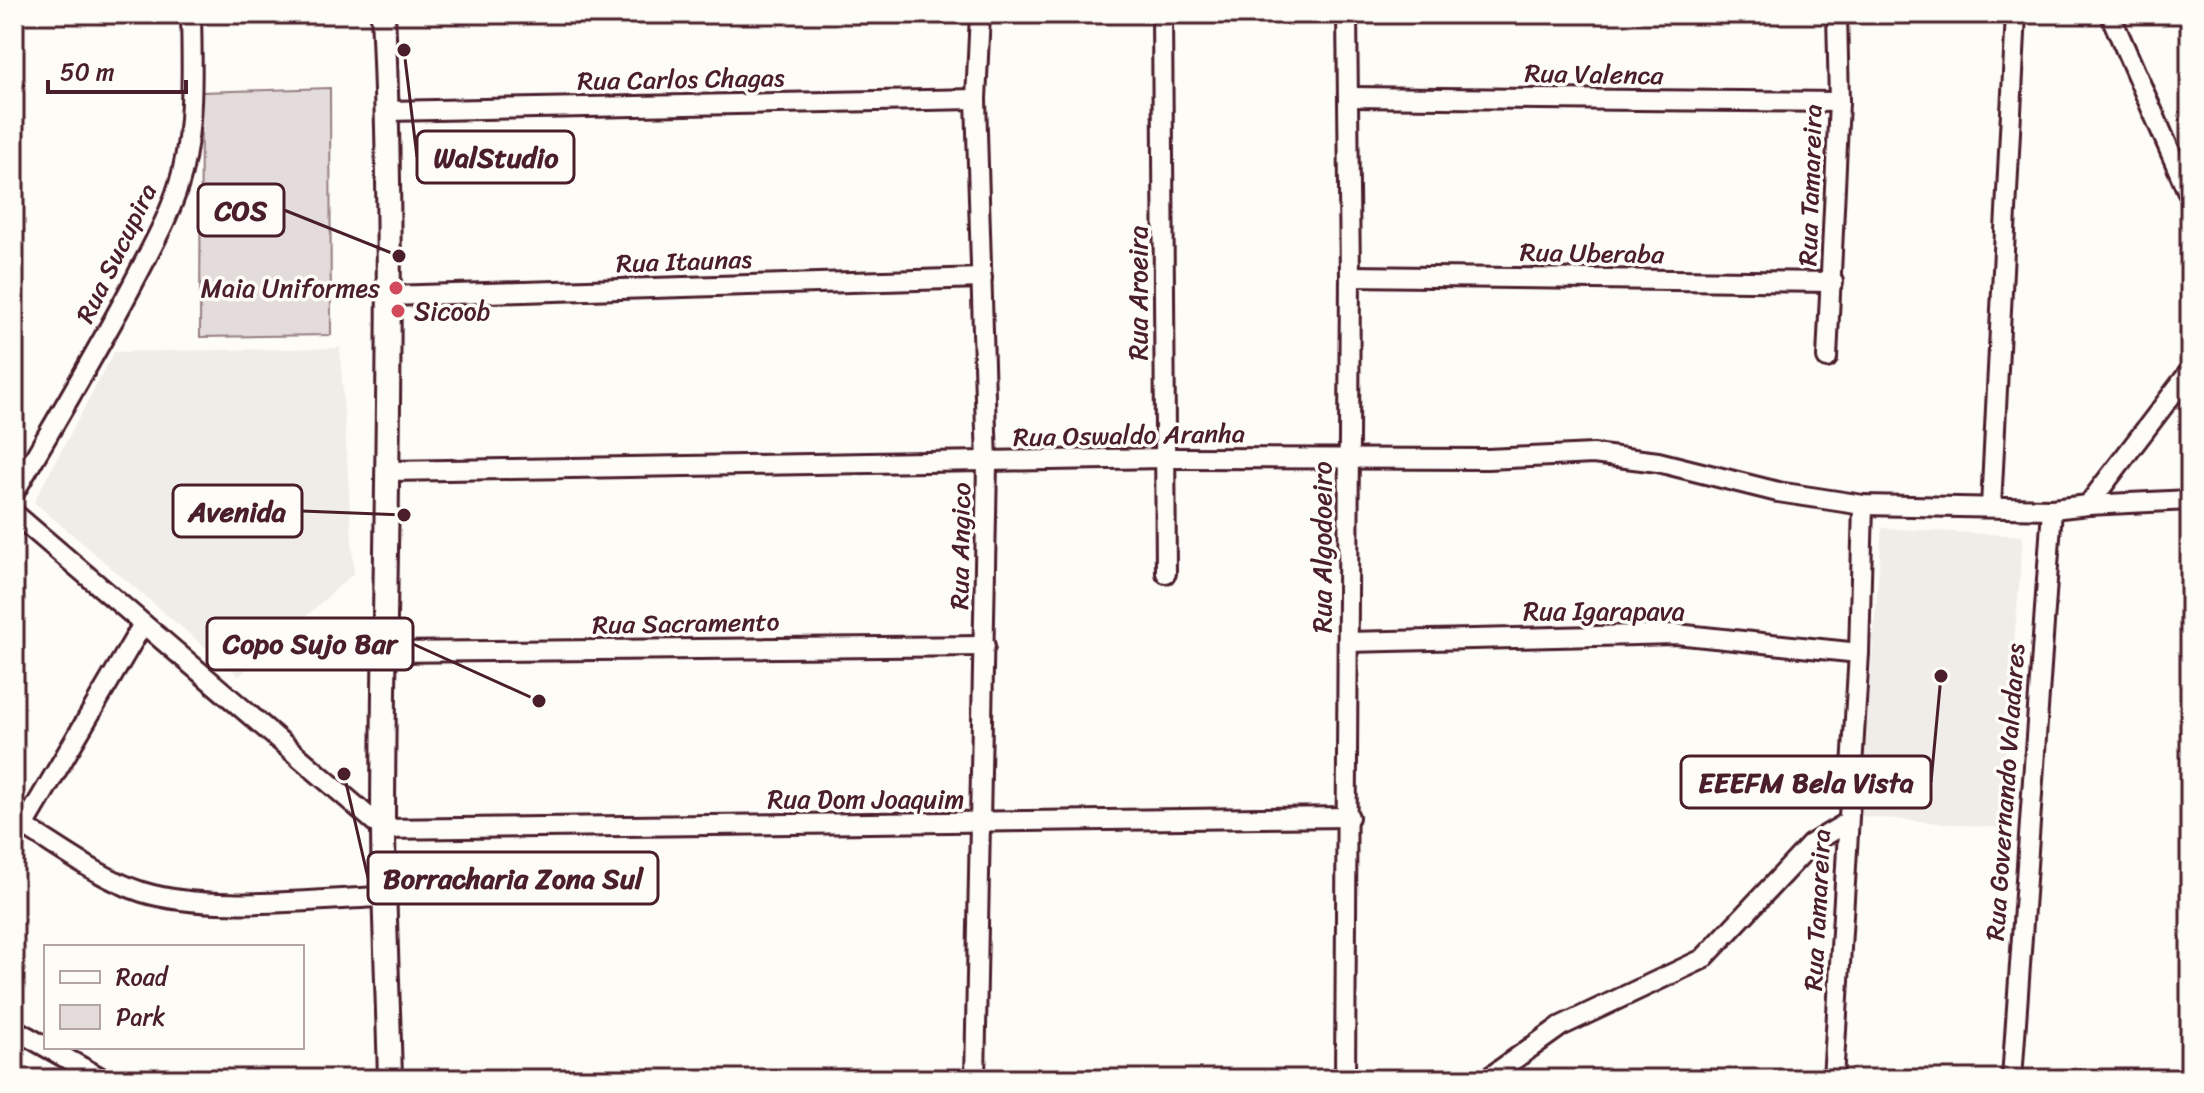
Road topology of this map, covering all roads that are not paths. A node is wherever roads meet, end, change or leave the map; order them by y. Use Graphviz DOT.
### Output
graph roads {
  1 [pos="191,14"];
  2 [pos="383,14"];
  3 [pos="980,14"];
  4 [pos="1162,14"];
  5 [pos="1347,14"];
  6 [pos="1837,14"];
  7 [pos="2016,14"];
  8 [pos="2110,14"];
  9 [pos="1349,97"];
  10 [pos="976,99"];
  11 [pos="1839,102"];
  12 [pos="388,111"];
  13 [pos="2190,197"];
  14 [pos="1350,276"];
  15 [pos="982,278"];
  16 [pos="1833,282"];
  17 [pos="388,296"];
  18 [pos="1827,358"];
  19 [pos="2190,371"];
  20 [pos="1164,458"];
  21 [pos="1347,459"];
  22 [pos="987,464"];
  23 [pos="390,471"];
  24 [pos="14,493"];
  25 [pos="2190,500"];
  26 [pos="1863,505"];
  27 [pos="2088,505"];
  28 [pos="1991,507"];
  29 [pos="2052,509"];
  30 [pos="14,513"];
  31 [pos="1166,573"];
  32 [pos="143,624"];
  33 [pos="1348,642"];
  34 [pos="985,646"];
  35 [pos="387,652"];
  36 [pos="1859,653"];
  37 [pos="1349,817"];
  38 [pos="1848,822"];
  39 [pos="19,823"];
  40 [pos="983,824"];
  41 [pos="383,829"];
  42 [pos="384,897"];
  43 [pos="14,1029"];
  44 [pos="44,1046"];
  45 [pos="50,1049"];
  46 [pos="2190,1070"];
  47 [pos="103,1079"];
  48 [pos="390,1079"];
  49 [pos="975,1079"];
  50 [pos="1345,1079"];
  51 [pos="1487,1079"];
  52 [pos="1833,1079"];
  53 [pos="2012,1079"];
  54 [pos="2189,1079"];
  1 -- 24 [label="street, Rua Sucupira"];
  2 -- 12 [label="street"];
  3 -- 10 [label="street, Rua Angico"];
  4 -- 20 [label="street, Rua Aroeira"];
  5 -- 9 [label="street, Rua Algodoeiro"];
  6 -- 11 [label="street, Rua Tamareira"];
  7 -- 28 [label="street"];
  8 -- 13 [label="street"];
  9 -- 11 [label="street, Rua Valenca"];
  9 -- 14 [label="street, Rua Algodoeiro"];
  10 -- 12 [label="street, Rua Carlos Chagas"];
  10 -- 15 [label="street, Rua Angico"];
  11 -- 16 [label="street, Rua Tamareira"];
  12 -- 17 [label="street"];
  14 -- 16 [label="street, Rua Uberaba"];
  14 -- 21 [label="street, Rua Algodoeiro"];
  15 -- 17 [label="street, Rua Itaunas"];
  15 -- 22 [label="street, Rua Angico"];
  16 -- 18 [label="street, Rua Tamareira"];
  17 -- 23 [label="street"];
  19 -- 27 [label="street"];
  20 -- 21 [label="street, Rua Oswaldo Aranha"];
  20 -- 22 [label="street, Rua Oswaldo Aranha"];
  20 -- 31 [label="street, Rua Aroeira"];
  21 -- 26 [label="street, Rua Oswaldo Aranha"];
  21 -- 33 [label="street, Rua Algodoeiro"];
  22 -- 23 [label="street, Rua Oswaldo Aranha"];
  22 -- 34 [label="street, Rua Angico"];
  23 -- 35 [label="street"];
  25 -- 27 [label="street"];
  26 -- 28 [label="street, Rua Oswaldo Aranha"];
  26 -- 36 [label="street, Rua Tamareira"];
  27 -- 29 [label="street, Rua Oswaldo Aranha"];
  28 -- 29 [label="street, Rua Oswaldo Aranha"];
  29 -- 53 [label="street, Rua Governando Valadares"];
  30 -- 32 [label="street"];
  32 -- 39 [label="street"];
  32 -- 41 [label="street"];
  33 -- 36 [label="street, Rua Igarapava"];
  33 -- 37 [label="street, Rua Algodoeiro"];
  34 -- 35 [label="street, Rua Sacramento"];
  34 -- 40 [label="street, Rua Angico"];
  35 -- 41 [label="street"];
  36 -- 38 [label="street, Rua Tamareira"];
  37 -- 40 [label="street, Rua Dom Joaquim"];
  37 -- 50 [label="street, Rua Algodoeiro"];
  38 -- 51 [label="street"];
  38 -- 52 [label="street, Rua Tamareira"];
  39 -- 42 [label="street"];
  40 -- 41 [label="street, Rua Dom Joaquim"];
  40 -- 49 [label="street, Rua Angico"];
  41 -- 42 [label="street"];
  42 -- 48 [label="street"];
  43 -- 44 [label="street"];
  45 -- 47 [label="street"];
  46 -- 54 [label="street"];
}
